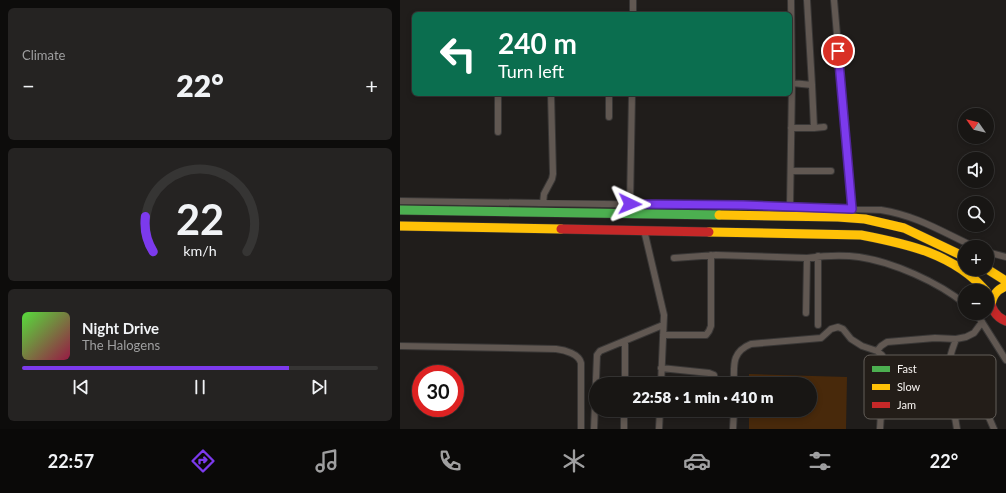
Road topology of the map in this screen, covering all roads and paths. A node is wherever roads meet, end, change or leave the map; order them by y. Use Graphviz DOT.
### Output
graph roads {
  1 [pos="633,0"];
  2 [pos="791,0"];
  3 [pos="807,0"];
  4 [pos="834,0"];
  5 [pos="632,12"];
  6 [pos="791,12"];
  7 [pos="792,83"];
  8 [pos="812,85"];
  9 [pos="498,96"];
  10 [pos="550,96"];
  11 [pos="609,96"];
  12 [pos="632,96"];
  13 [pos="792,96"];
  14 [pos="609,117"];
  15 [pos="791,128"];
  16 [pos="814,128"];
  17 [pos="824,128"];
  18 [pos="498,132"];
  19 [pos="791,171"];
  20 [pos="831,172"];
  21 [pos="400,201"];
  22 [pos="543,203"];
  23 [pos="630,204"];
  24 [pos="790,206"];
  25 [pos="852,209"];
  26 [pos="400,210"];
  27 [pos="920,220"];
  28 [pos="400,226"];
  29 [pos="644,230"];
  30 [pos="915,233"];
  31 [pos="961,240"];
  32 [pos="994,253"];
  33 [pos="958,254"];
  34 [pos="711,256"];
  35 [pos="818,256"];
  36 [pos="1006,256"];
  37 [pos="674,258"];
  38 [pos="807,258"];
  39 [pos="994,273"];
  40 [pos="1006,281"];
  41 [pos="981,284"];
  42 [pos="1006,286"];
  43 [pos="994,295"];
  44 [pos="958,300"];
  45 [pos="994,312"];
  46 [pos="806,313"];
  47 [pos="1004,321"];
  48 [pos="982,322"];
  49 [pos="663,325"];
  50 [pos="818,325"];
  51 [pos="663,335"];
  52 [pos="956,339"];
  53 [pos="625,341"];
  54 [pos="400,346"];
  55 [pos="877,350"];
  56 [pos="882,355"];
  57 [pos="951,355"];
  58 [pos="1006,360"];
  59 [pos="662,368"];
  60 [pos="625,377"];
  61 [pos="661,377"];
  62 [pos="714,377"];
  63 [pos="734,377"];
  64 [pos="624,417"];
  65 [pos="660,417"];
  66 [pos="734,417"];
  67 [pos="881,419"];
  68 [pos="955,419"];
  69 [pos="990,419"];
  70 [pos="581,429"];
  71 [pos="594,429"];
  72 [pos="624,429"];
  73 [pos="659,429"];
  74 [pos="733,429"];
  75 [pos="880,429"];
  76 [pos="956,429"];
  77 [pos="994,429"];
  1 -- 5 [label="street"];
  2 -- 6 [label="street"];
  3 -- 8 [label="street"];
  4 -- 25 [label="street"];
  7 -- 8 [label="street"];
  8 -- 16 [label="street"];
  9 -- 18 [label="street"];
  10 -- 22 [label="street"];
  11 -- 14 [label="street"];
  12 -- 23 [label="street"];
  13 -- 15 [label="street"];
  15 -- 16 [label="street"];
  15 -- 19 [label="street"];
  16 -- 17 [label="street"];
  19 -- 20 [label="street"];
  19 -- 24 [label="street"];
  21 -- 22 [label="street"];
  22 -- 23 [label="street"];
  23 -- 24 [label="street"];
  24 -- 25 [label="street"];
  25 -- 27 [label="street"];
  26 -- 30 [label="street"];
  27 -- 30 [label="street"];
  27 -- 31 [label="street"];
  28 -- 29 [label="street"];
  29 -- 41 [label="street"];
  29 -- 49 [label="street"];
  30 -- 33 [label="street"];
  32 -- 36 [label="street"];
  34 -- 37 [label="street"];
  34 -- 38 [label="street"];
  34 -- 51 [label="street"];
  35 -- 38 [label="street"];
  35 -- 44 [label="street"];
  35 -- 50 [label="street"];
  38 -- 46 [label="street"];
  39 -- 40 [label="street"];
  42 -- 43 [label="street"];
  45 -- 47 [label="street"];
  48 -- 52 [label="street"];
  48 -- 58 [label="street"];
  49 -- 51 [label="street"];
  49 -- 53 [label="street"];
  51 -- 59 [label="street"];
  52 -- 55 [label="street"];
  52 -- 57 [label="street"];
  53 -- 60 [label="street"];
  53 -- 71 [label="street"];
  54 -- 70 [label="street"];
  55 -- 56 [label="street"];
  55 -- 63 [label="street"];
  59 -- 61 [label="street"];
  59 -- 62 [label="street"];
  64 -- 72 [label="street"];
  65 -- 73 [label="street"];
  66 -- 74 [label="street"];
  67 -- 75 [label="street"];
  68 -- 76 [label="street"];
  69 -- 77 [label="street"];
}
